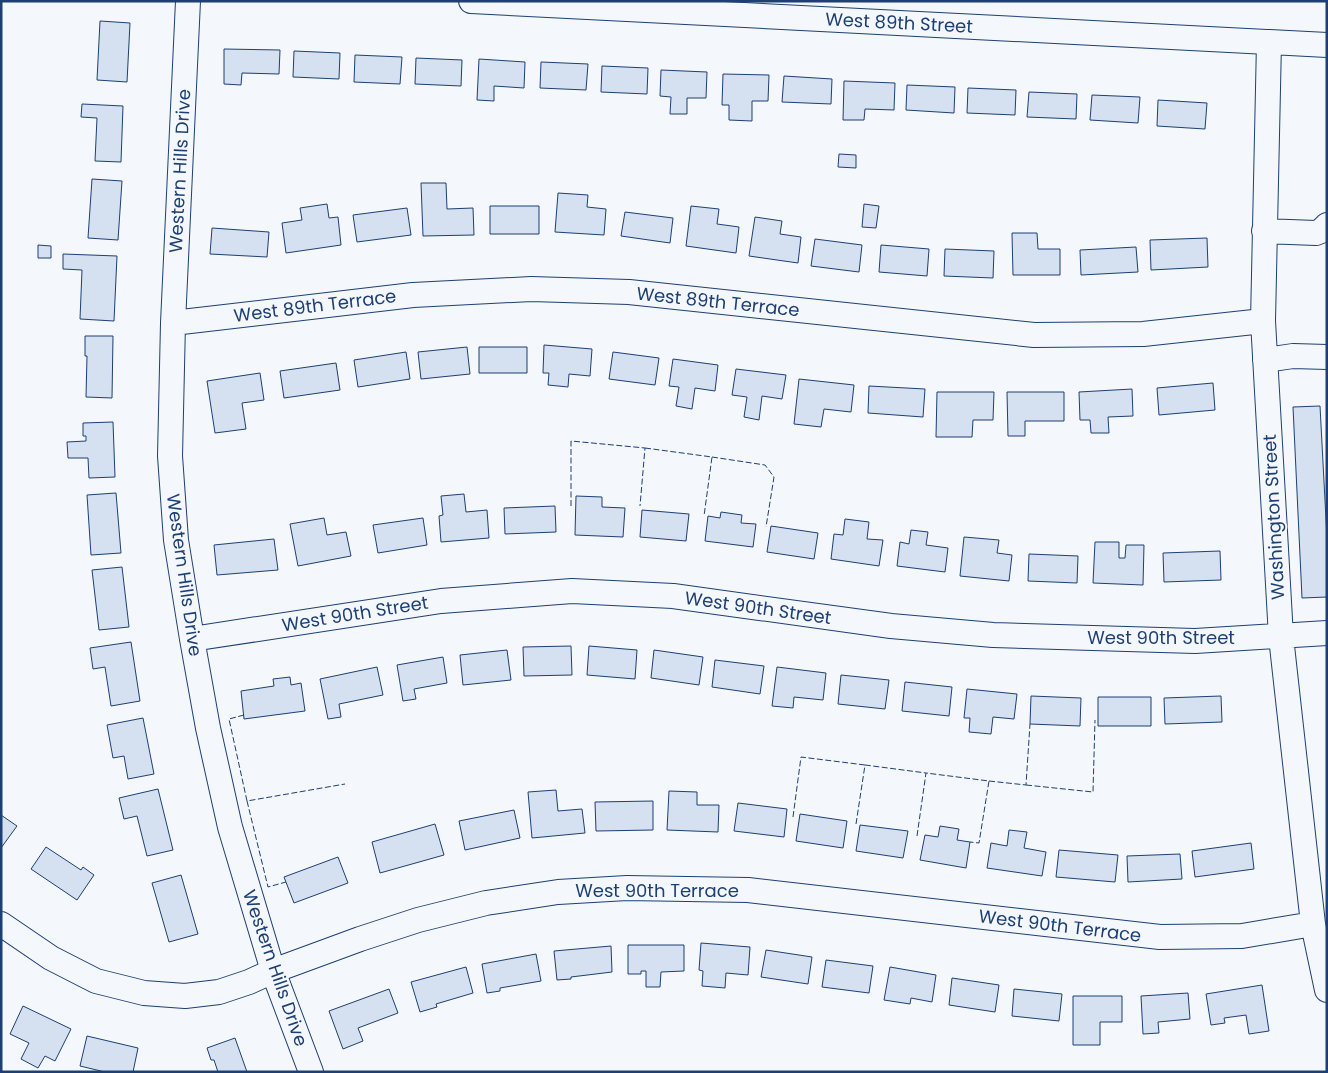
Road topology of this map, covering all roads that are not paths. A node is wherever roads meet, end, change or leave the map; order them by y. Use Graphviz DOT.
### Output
graph roads {
  1 [pos="188,1"];
  2 [pos="471,1"];
  3 [pos="481,2"];
  4 [pos="1268,42"];
  5 [pos="1327,45"];
  6 [pos="1327,225"];
  7 [pos="1264,231"];
  8 [pos="1263,321"];
  9 [pos="173,323"];
  10 [pos="1327,357"];
  11 [pos="1265,360"];
  12 [pos="1327,633"];
  13 [pos="1280,637"];
  14 [pos="192,639"];
  15 [pos="1,924"];
  16 [pos="1313,924"];
  17 [pos="273,971"];
  18 [pos="1327,990"];
  19 [pos="311,1072"];
  1 -- 9 [label="street, Western Hills Drive"];
  2 -- 3 [label="street, West 89th Street"];
  3 -- 4 [label="street, West 89th Street"];
  4 -- 5 [label="street, West 89th Street"];
  4 -- 7 [label="street, Washington Street"];
  6 -- 7 [label="street"];
  7 -- 8 [label="street, Washington Street"];
  8 -- 9 [label="street, West 89th Terrace"];
  8 -- 11 [label="street, Washington Street"];
  9 -- 14 [label="street, Western Hills Drive"];
  10 -- 11 [label="street"];
  11 -- 13 [label="street, Washington Street"];
  12 -- 13 [label="street, West 90th Street"];
  13 -- 14 [label="street, West 90th Street"];
  13 -- 16 [label="street, Washington Street"];
  14 -- 17 [label="street, Western Hills Drive"];
  15 -- 17 [label="street, West 90th Terrace"];
  16 -- 17 [label="street, West 90th Terrace"];
  16 -- 18 [label="street, Washington Street"];
  17 -- 19 [label="street, Western Hills Drive"];
}
